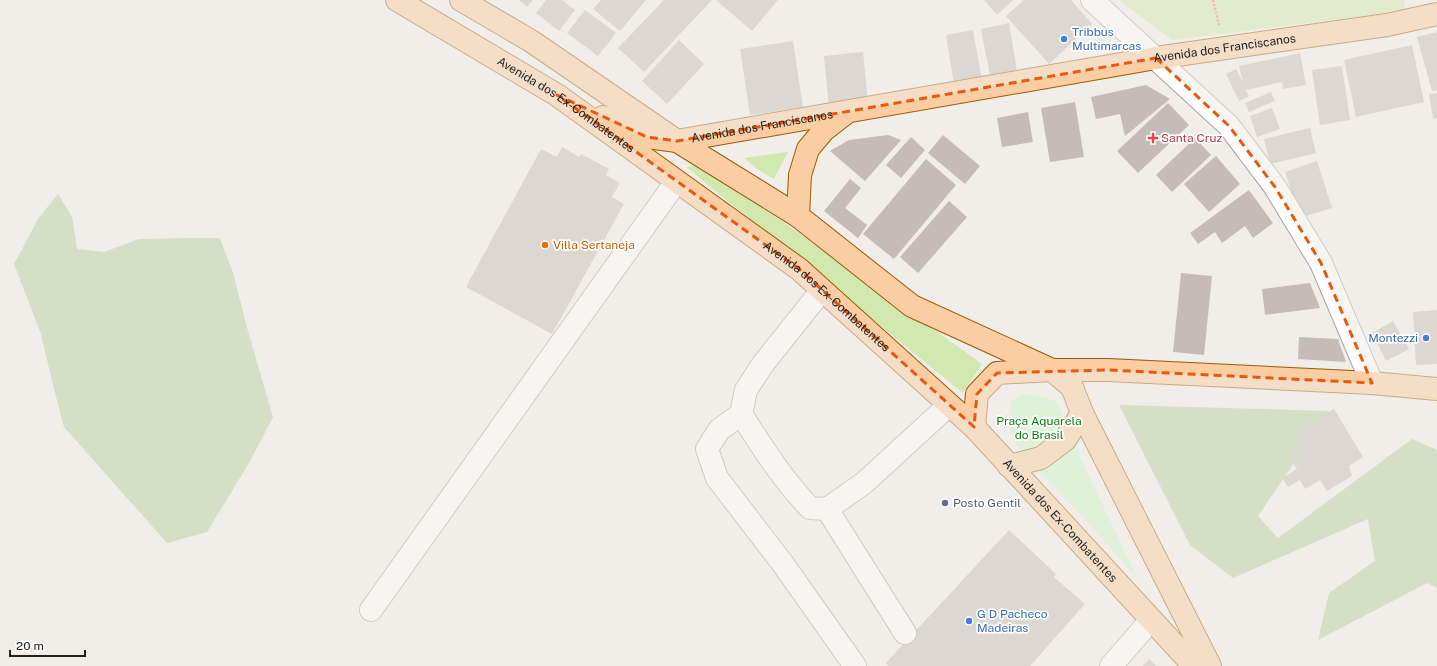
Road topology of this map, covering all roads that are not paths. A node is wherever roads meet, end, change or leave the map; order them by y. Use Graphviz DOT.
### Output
graph roads {
  1 [pos="398,0"];
  2 [pos="461,0"];
  3 [pos="1092,0"];
  4 [pos="1437,14"];
  5 [pos="1156,58"];
  6 [pos="557,95"];
  7 [pos="847,112"];
  8 [pos="677,141"];
  9 [pos="676,182"];
  10 [pos="798,216"];
  11 [pos="822,290"];
  12 [pos="1052,370"];
  13 [pos="1372,383"];
  14 [pos="1437,390"];
  15 [pos="949,405"];
  16 [pos="1082,413"];
  17 [pos="741,414"];
  18 [pos="974,427"];
  19 [pos="1009,466"];
  20 [pos="827,509"];
  21 [pos="371,610"];
  22 [pos="1151,620"];
  23 [pos="905,633"];
  24 [pos="855,666"];
  25 [pos="1111,666"];
  26 [pos="1194,666"];
  27 [pos="1210,666"];
  1 -- 6 [label="main road, Avenida dos Ex-Combatentes"];
  2 -- 8 [label="main road"];
  3 -- 5 [label="street"];
  4 -- 5 [label="main road, Avenida dos Franciscanos"];
  5 -- 7 [label="main road, Avenida dos Franciscanos"];
  5 -- 13 [label="street"];
  6 -- 8 [label="main road"];
  6 -- 9 [label="main road, Avenida dos Ex-Combatentes"];
  7 -- 8 [label="main road, Avenida dos Franciscanos"];
  7 -- 10 [label="main road, Avenida dos Franciscanos"];
  8 -- 10 [label="main road"];
  9 -- 11 [label="main road, Avenida dos Ex-Combatentes"];
  9 -- 21 [label="street"];
  10 -- 12 [label="main road"];
  11 -- 15 [label="main road, Avenida dos Ex-Combatentes"];
  11 -- 17 [label="street"];
  12 -- 13 [label="main road"];
  12 -- 16 [label="main road"];
  12 -- 18 [label="main road"];
  13 -- 14 [label="main road"];
  15 -- 18 [label="main road, Avenida dos Ex-Combatentes"];
  15 -- 20 [label="street"];
  16 -- 19 [label="main road"];
  16 -- 27 [label="main road"];
  17 -- 20 [label="street"];
  17 -- 24 [label="street"];
  18 -- 19 [label="main road, Avenida dos Ex-Combatentes"];
  19 -- 22 [label="main road, Avenida dos Ex-Combatentes"];
  20 -- 23 [label="street"];
  22 -- 25 [label="street"];
  22 -- 26 [label="main road, Avenida dos Ex-Combatentes"];
}
